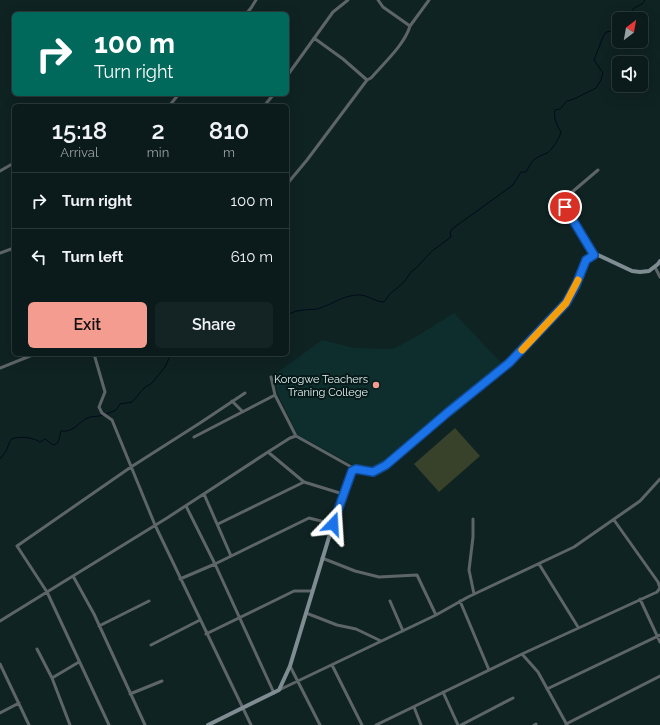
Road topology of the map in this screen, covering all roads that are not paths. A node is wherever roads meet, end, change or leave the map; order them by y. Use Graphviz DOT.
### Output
graph roads {
  1 [pos="256,0"];
  2 [pos="348,0"];
  3 [pos="378,0"];
  4 [pos="429,0"];
  5 [pos="248,12"];
  6 [pos="410,26"];
  7 [pos="314,38"];
  8 [pos="289,73"];
  9 [pos="367,80"];
  10 [pos="177,96"];
  11 [pos="272,96"];
  12 [pos="171,104"];
  13 [pos="266,104"];
  14 [pos="12,164"];
  15 [pos="598,170"];
  16 [pos="0,171"];
  17 [pos="289,182"];
  18 [pos="12,249"];
  19 [pos="0,253"];
  20 [pos="594,255"];
  21 [pos="660,261"];
  22 [pos="655,267"];
  23 [pos="660,277"];
  24 [pos="30,356"];
  25 [pos="95,356"];
  26 [pos="0,368"];
  27 [pos="271,377"];
  28 [pos="245,393"];
  29 [pos="276,395"];
  30 [pos="232,401"];
  31 [pos="242,411"];
  32 [pos="296,436"];
  33 [pos="194,437"];
  34 [pos="268,452"];
  35 [pos="131,467"];
  36 [pos="356,469"];
  37 [pos="660,479"];
  38 [pos="304,482"];
  39 [pos="204,494"];
  40 [pos="343,494"];
  41 [pos="186,506"];
  42 [pos="472,519"];
  43 [pos="614,520"];
  44 [pos="218,524"];
  45 [pos="333,524"];
  46 [pos="155,525"];
  47 [pos="231,556"];
  48 [pos="322,558"];
  49 [pos="215,564"];
  50 [pos="539,564"];
  51 [pos="73,576"];
  52 [pos="180,579"];
  53 [pos="659,582"];
  54 [pos="312,591"];
  55 [pos="47,592"];
  56 [pos="474,594"];
  57 [pos="640,599"];
  58 [pos="149,601"];
  59 [pos="390,601"];
  60 [pos="460,601"];
  61 [pos="306,613"];
  62 [pos="436,615"];
  63 [pos="239,618"];
  64 [pos="200,620"];
  65 [pos="0,621"];
  66 [pos="99,626"];
  67 [pos="578,627"];
  68 [pos="403,631"];
  69 [pos="206,634"];
  70 [pos="659,635"];
  71 [pos="381,641"];
  72 [pos="660,642"];
  73 [pos="151,645"];
  74 [pos="37,649"];
  75 [pos="522,654"];
  76 [pos="79,662"];
  77 [pos="0,664"];
  78 [pos="332,665"];
  79 [pos="290,666"];
  80 [pos="489,670"];
  81 [pos="660,676"];
  82 [pos="52,678"];
  83 [pos="162,680"];
  84 [pos="298,681"];
  85 [pos="547,689"];
  86 [pos="279,690"];
  87 [pos="274,692"];
  88 [pos="443,692"];
  89 [pos="130,694"];
  90 [pos="513,698"];
  91 [pos="19,703"];
  92 [pos="414,707"];
  93 [pos="243,708"];
  94 [pos="0,713"];
  95 [pos="566,724"];
  96 [pos="29,725"];
  97 [pos="70,725"];
  98 [pos="110,725"];
  99 [pos="145,725"];
  100 [pos="208,725"];
  101 [pos="250,725"];
  102 [pos="320,725"];
  103 [pos="362,725"];
  104 [pos="376,725"];
  105 [pos="421,725"];
  106 [pos="459,725"];
  1 -- 5 [label="street"];
  2 -- 7 [label="street"];
  3 -- 6 [label="street"];
  4 -- 6 [label="street"];
  6 -- 9 [label="street"];
  7 -- 8 [label="street"];
  7 -- 9 [label="street"];
  9 -- 17 [label="street"];
  10 -- 12 [label="street"];
  11 -- 13 [label="street"];
  14 -- 16 [label="street"];
  15 -- 20 [label="street"];
  18 -- 19 [label="street"];
  20 -- 22 [label="street"];
  20 -- 36 [label="street"];
  21 -- 22 [label="street"];
  22 -- 23 [label="street"];
  24 -- 26 [label="street"];
  25 -- 35 [label="street"];
  27 -- 29 [label="street"];
  28 -- 30 [label="street"];
  29 -- 31 [label="street"];
  29 -- 32 [label="street"];
  30 -- 31 [label="street"];
  30 -- 35 [label="street"];
  31 -- 33 [label="street"];
  32 -- 34 [label="street"];
  32 -- 36 [label="street"];
  34 -- 38 [label="street"];
  34 -- 39 [label="street"];
  35 -- 46 [label="street"];
  35 -- 55 [label="street"];
  36 -- 40 [label="street"];
  37 -- 43 [label="street"];
  38 -- 40 [label="street"];
  38 -- 44 [label="street"];
  39 -- 41 [label="street"];
  39 -- 44 [label="street"];
  40 -- 45 [label="street"];
  41 -- 46 [label="street"];
  41 -- 49 [label="street"];
  42 -- 56 [label="street"];
  43 -- 50 [label="street"];
  43 -- 53 [label="street"];
  44 -- 47 [label="street"];
  45 -- 47 [label="street"];
  45 -- 48 [label="street"];
  46 -- 51 [label="street"];
  46 -- 52 [label="street"];
  47 -- 49 [label="street"];
  48 -- 54 [label="street"];
  48 -- 62 [label="street"];
  49 -- 52 [label="street"];
  49 -- 63 [label="street"];
  50 -- 56 [label="street"];
  50 -- 67 [label="street"];
  51 -- 55 [label="street"];
  51 -- 66 [label="street"];
  52 -- 64 [label="street"];
  53 -- 57 [label="street"];
  54 -- 61 [label="street"];
  54 -- 63 [label="street"];
  55 -- 65 [label="street"];
  55 -- 76 [label="street"];
  56 -- 60 [label="street"];
  57 -- 67 [label="street"];
  57 -- 70 [label="street"];
  58 -- 66 [label="street"];
  59 -- 68 [label="street"];
  60 -- 62 [label="street"];
  60 -- 80 [label="street"];
  61 -- 71 [label="street"];
  61 -- 79 [label="street"];
  62 -- 68 [label="street"];
  63 -- 69 [label="street"];
  63 -- 87 [label="street"];
  64 -- 69 [label="street"];
  64 -- 73 [label="street"];
  66 -- 89 [label="street"];
  67 -- 75 [label="street"];
  68 -- 71 [label="street"];
  69 -- 93 [label="street"];
  70 -- 72 [label="street"];
  70 -- 85 [label="street"];
  71 -- 78 [label="street"];
  74 -- 82 [label="street"];
  75 -- 80 [label="street"];
  75 -- 85 [label="street"];
  76 -- 82 [label="street"];
  76 -- 98 [label="street"];
  77 -- 91 [label="street"];
  78 -- 84 [label="street"];
  78 -- 103 [label="street"];
  79 -- 84 [label="street"];
  79 -- 86 [label="street"];
  80 -- 88 [label="street"];
  81 -- 95 [label="street"];
  82 -- 97 [label="street"];
  83 -- 89 [label="street"];
  84 -- 86 [label="street"];
  84 -- 102 [label="street"];
  85 -- 95 [label="street"];
  86 -- 87 [label="street"];
  87 -- 93 [label="street"];
  88 -- 92 [label="street"];
  88 -- 106 [label="street"];
  89 -- 99 [label="street"];
  90 -- 106 [label="street"];
  91 -- 94 [label="street"];
  91 -- 96 [label="street"];
  92 -- 104 [label="street"];
  92 -- 105 [label="street"];
  93 -- 100 [label="street"];
  93 -- 101 [label="street"];
}
